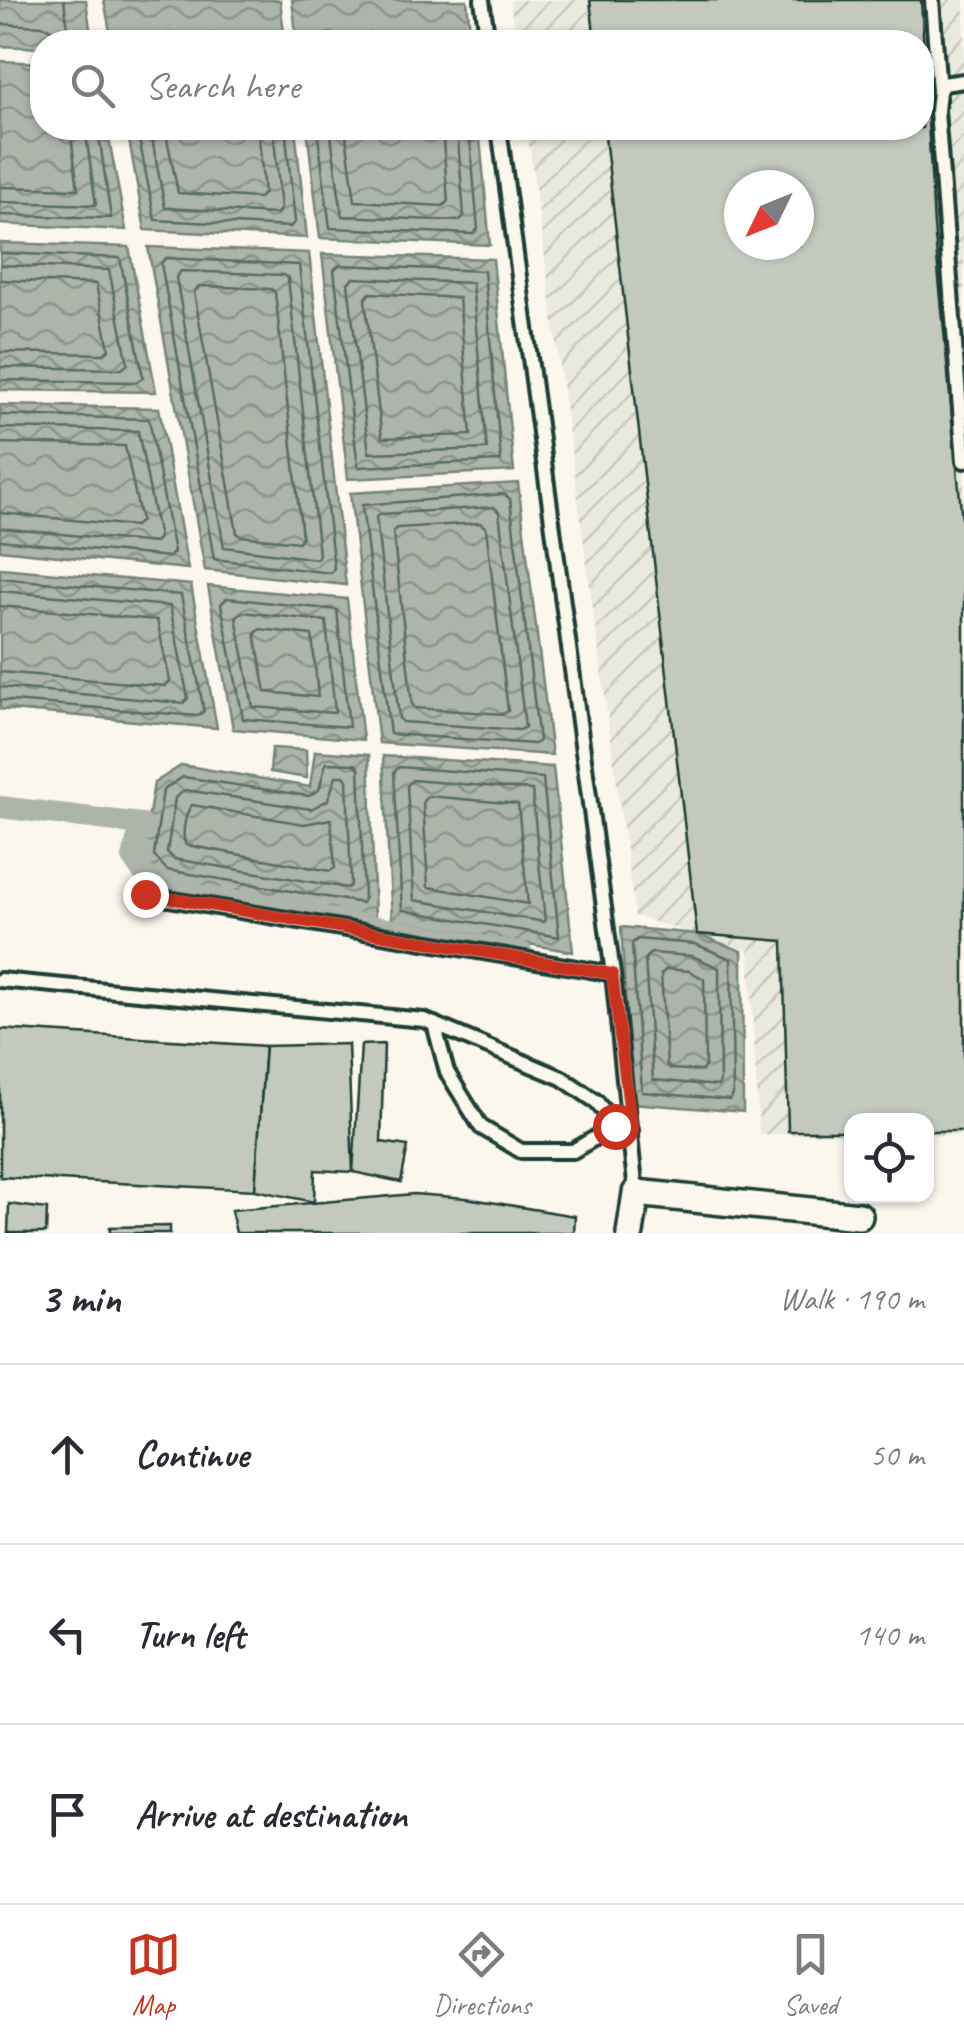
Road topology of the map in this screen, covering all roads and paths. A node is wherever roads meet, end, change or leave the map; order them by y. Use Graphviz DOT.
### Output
graph roads {
  1 [pos="482,0"];
  2 [pos="932,0"];
  3 [pos="486,30"];
  4 [pos="934,30"];
  5 [pos="934,30"];
  6 [pos="964,82"];
  7 [pos="938,91"];
  8 [pos="501,140"];
  9 [pos="964,461"];
  10 [pos="145,894"];
  11 [pos="612,974"];
  12 [pos="0,980"];
  13 [pos="434,1024"];
  14 [pos="615,1126"];
  15 [pos="632,1130"];
  16 [pos="636,1193"];
  17 [pos="859,1216"];
  18 [pos="630,1233"];
  1 -- 3 [label="lane"];
  2 -- 5 [label="lane"];
  4 -- 7 [label="lane"];
  6 -- 7 [label="lane"];
  7 -- 9 [label="lane"];
  8 -- 11 [label="lane"];
  10 -- 11 [label="lane"];
  11 -- 15 [label="lane"];
  12 -- 13 [label="lane"];
  13 -- 14 [label="lane"];
  13 -- 14 [label="lane"];
  14 -- 15 [label="lane"];
  15 -- 16 [label="lane"];
  16 -- 17 [label="street"];
  16 -- 18 [label="street"];
}
